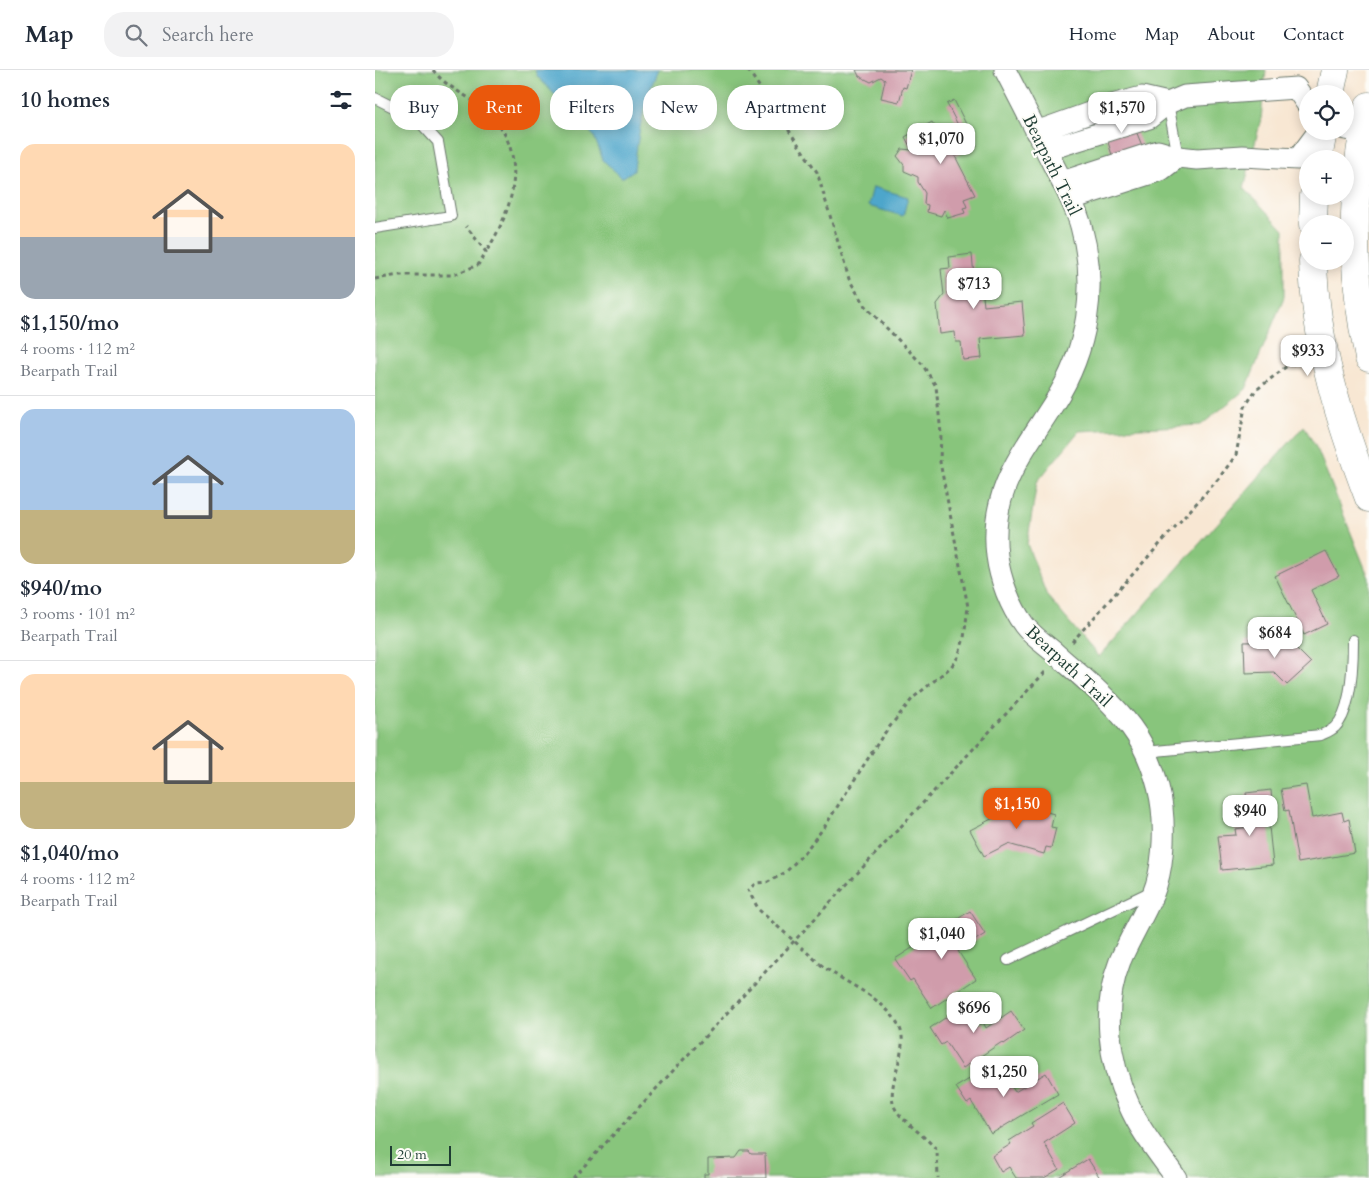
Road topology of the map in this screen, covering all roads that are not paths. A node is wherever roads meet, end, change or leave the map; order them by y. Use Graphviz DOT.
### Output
graph roads {
  1 [pos="1005,70"];
  2 [pos="1335,70"];
  3 [pos="1332,85"];
  4 [pos="1299,92"];
  5 [pos="375,98"];
  6 [pos="1168,103"];
  7 [pos="1369,106"];
  8 [pos="1354,131"];
  9 [pos="1314,140"];
  10 [pos="1041,141"];
  11 [pos="1177,157"];
  12 [pos="1067,190"];
  13 [pos="375,228"];
  14 [pos="1314,270"];
  15 [pos="1369,358"];
  16 [pos="1369,498"];
  17 [pos="1353,640"];
  18 [pos="1144,752"];
  19 [pos="1155,890"];
  20 [pos="1008,960"];
  21 [pos="1176,1178"];
  1 -- 10 [label="street, Bearpath Trail"];
  2 -- 3 [label="main road"];
  4 -- 6 [label="street"];
  5 -- 13 [label="lane"];
  6 -- 10 [label="street"];
  6 -- 11 [label="lane"];
  7 -- 8 [label="main road"];
  8 -- 15 [label="main road"];
  9 -- 11 [label="street"];
  10 -- 12 [label="street, Bearpath Trail"];
  11 -- 12 [label="street"];
  12 -- 18 [label="street, Bearpath Trail"];
  14 -- 16 [label="main road"];
  17 -- 18 [label="lane"];
  18 -- 19 [label="street, Bearpath Trail"];
  19 -- 20 [label="lane"];
  19 -- 21 [label="street, Bearpath Trail"];
}
